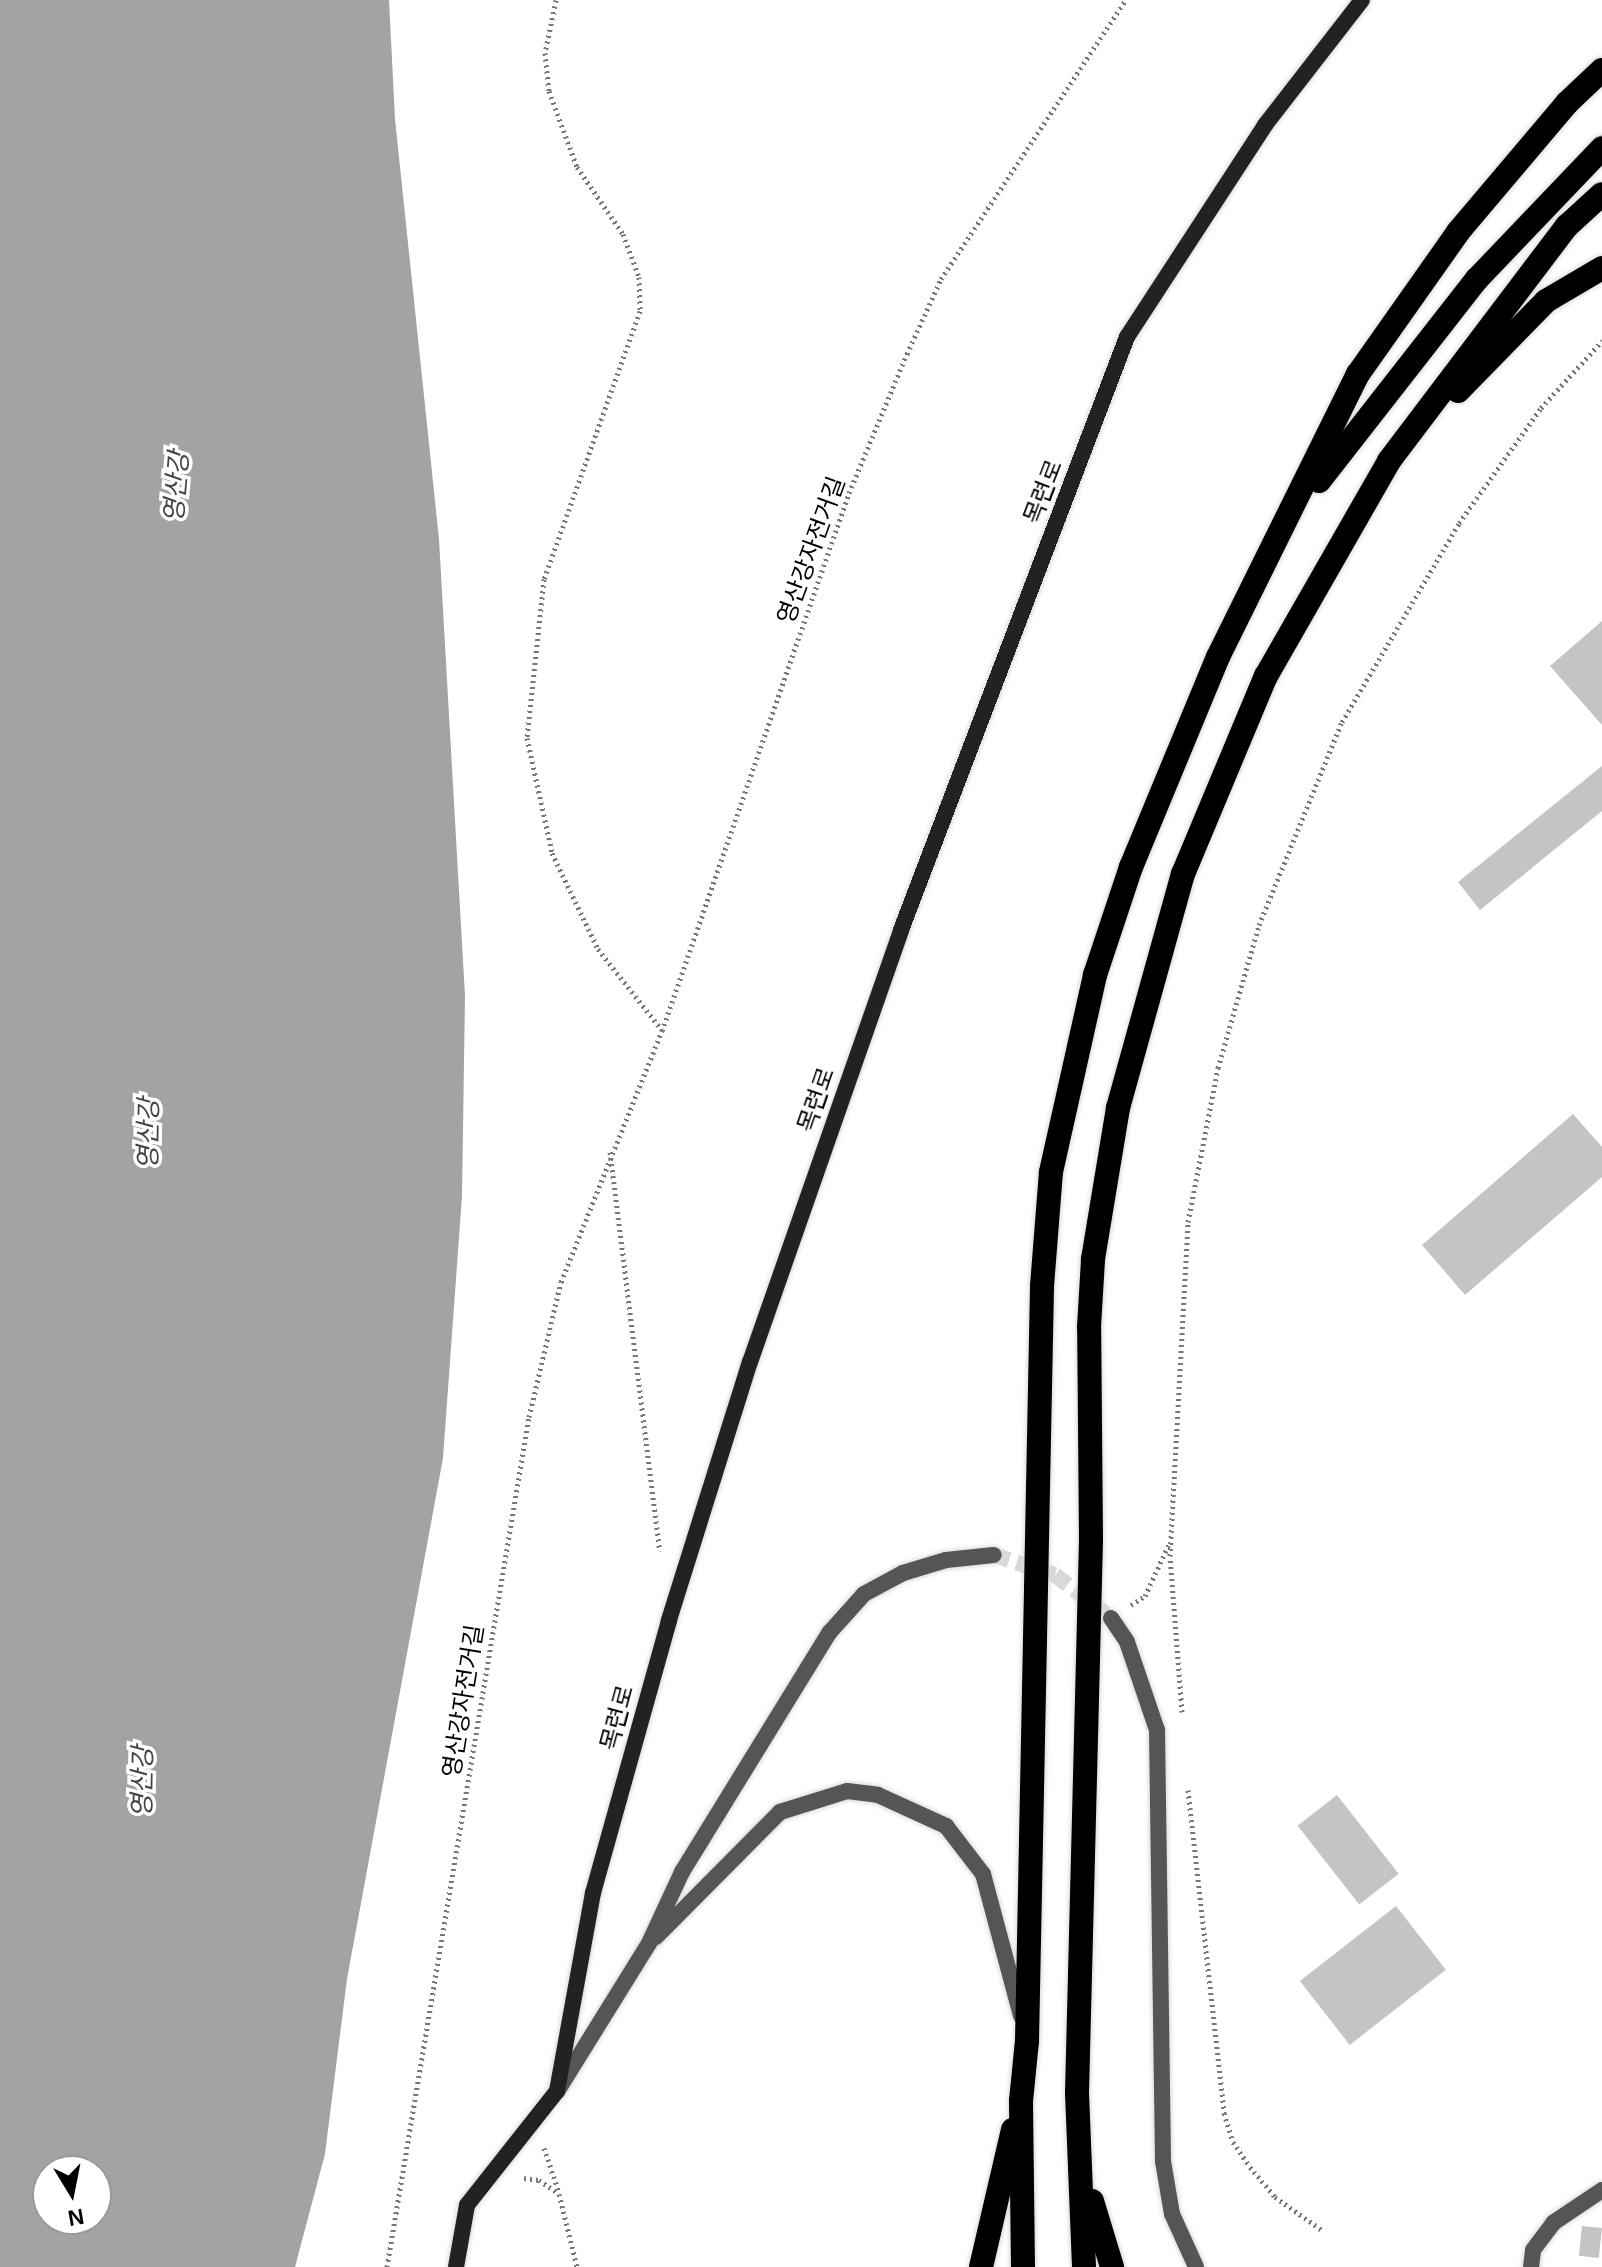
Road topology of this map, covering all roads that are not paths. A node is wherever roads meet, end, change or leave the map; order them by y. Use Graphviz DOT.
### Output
graph roads {
  1 [pos="1362,0"];
  2 [pos="1602,70"];
  3 [pos="1602,148"];
  4 [pos="1602,194"];
  5 [pos="1602,268"];
  6 [pos="1389,461"];
  7 [pos="1293,514"];
  8 [pos="994,1555"];
  9 [pos="1111,1618"];
  10 [pos="649,1943"];
  11 [pos="1027,2041"];
  12 [pos="557,2091"];
  13 [pos="1077,2093"];
  14 [pos="1021,2101"];
  15 [pos="1602,2190"];
  16 [pos="456,2267"];
  17 [pos="981,2267"];
  18 [pos="1023,2267"];
  19 [pos="1084,2267"];
  20 [pos="1112,2267"];
  21 [pos="1196,2267"];
  22 [pos="1531,2267"];
  1 -- 12 [label="street, 목련로"];
  2 -- 7 [label="highway"];
  3 -- 7 [label="highway"];
  4 -- 6 [label="highway"];
  5 -- 6 [label="highway"];
  6 -- 13 [label="highway"];
  7 -- 11 [label="highway"];
  8 -- 10 [label="street"];
  9 -- 21 [label="street"];
  10 -- 11 [label="street"];
  10 -- 12 [label="street"];
  11 -- 14 [label="highway"];
  12 -- 16 [label="street, 목련로"];
  13 -- 19 [label="highway"];
  13 -- 20 [label="highway"];
  14 -- 17 [label="highway"];
  14 -- 18 [label="highway"];
  15 -- 22 [label="street"];
}
